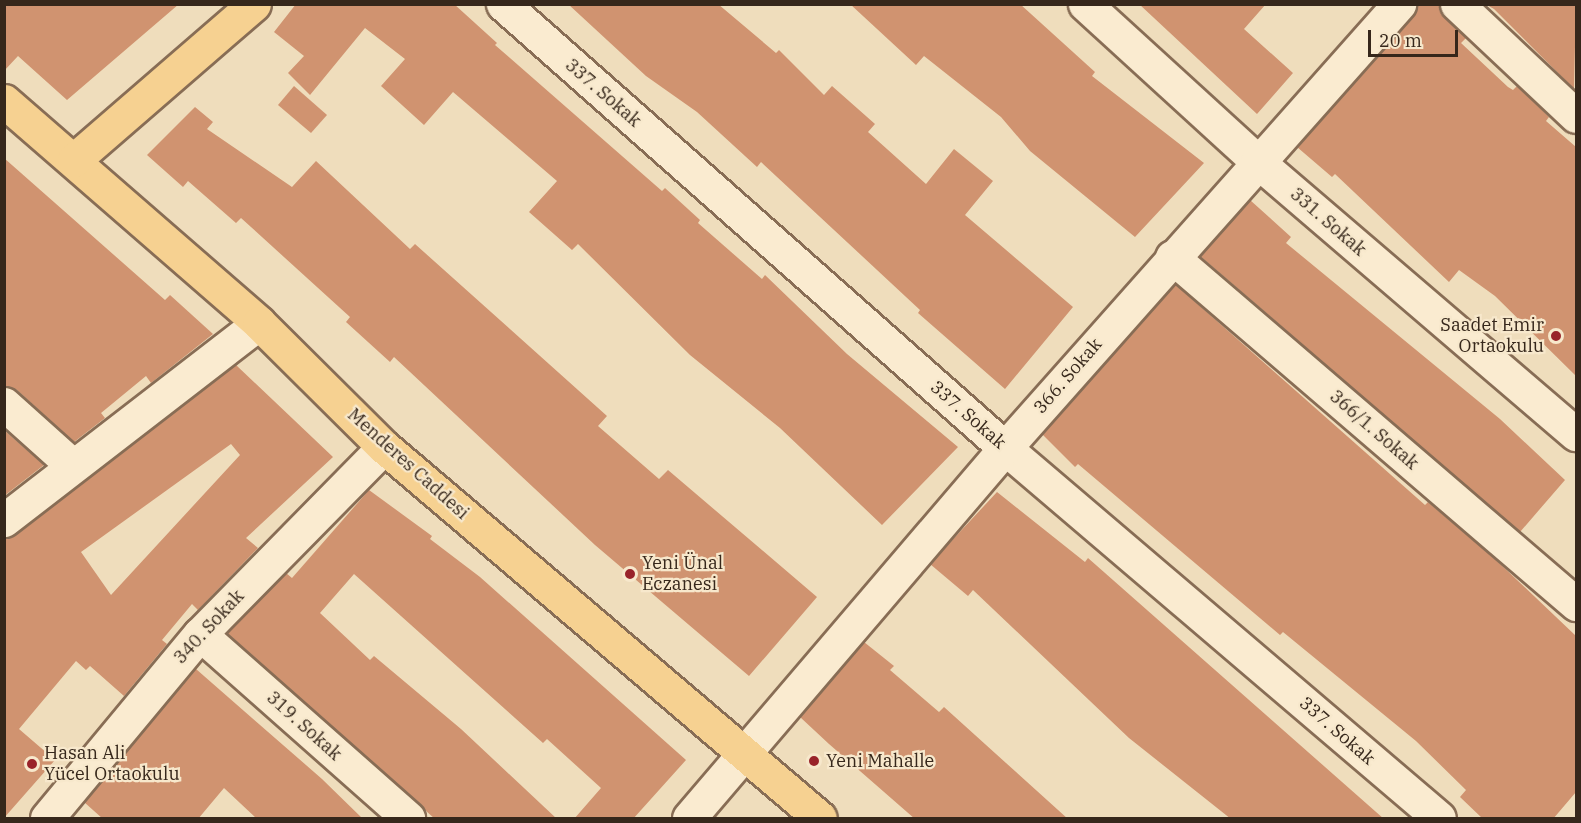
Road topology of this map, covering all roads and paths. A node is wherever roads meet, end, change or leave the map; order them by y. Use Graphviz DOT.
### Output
graph roads {
  1 [pos="254,4"];
  2 [pos="503,4"];
  3 [pos="1085,4"];
  4 [pos="1399,4"];
  5 [pos="1457,4"];
  6 [pos="4,101"];
  7 [pos="1576,116"];
  8 [pos="74,160"];
  9 [pos="1257,162"];
  10 [pos="1172,257"];
  11 [pos="259,323"];
  12 [pos="4,404"];
  13 [pos="1576,434"];
  14 [pos="384,447"];
  15 [pos="1005,447"];
  16 [pos="72,465"];
  17 [pos="4,520"];
  18 [pos="1576,604"];
  19 [pos="200,634"];
  20 [pos="746,754"];
  21 [pos="60,814"];
  22 [pos="408,819"];
  23 [pos="689,819"];
  24 [pos="820,819"];
  25 [pos="1439,819"];
  1 -- 8 [label="main road"];
  2 -- 15 [label="street, 337. Sokak"];
  3 -- 9 [label="street, 331. Sokak"];
  4 -- 9 [label="street, 366. Sokak"];
  5 -- 7 [label="street"];
  6 -- 8 [label="main road, Menderes Caddesi"];
  8 -- 11 [label="main road, Menderes Caddesi"];
  9 -- 10 [label="street, 366. Sokak"];
  9 -- 13 [label="street, 331. Sokak"];
  10 -- 15 [label="street, 366. Sokak"];
  10 -- 18 [label="street, 366/1. Sokak"];
  11 -- 14 [label="main road, Menderes Caddesi"];
  11 -- 16 [label="street"];
  12 -- 16 [label="street"];
  14 -- 19 [label="street, 340. Sokak"];
  14 -- 20 [label="main road, Menderes Caddesi"];
  15 -- 20 [label="street, 366. Sokak"];
  15 -- 25 [label="street, 337. Sokak"];
  16 -- 17 [label="street"];
  19 -- 21 [label="street, 340. Sokak"];
  19 -- 22 [label="street, 319. Sokak"];
  20 -- 23 [label="street, 366. Sokak"];
  20 -- 24 [label="main road, Menderes Caddesi"];
}
